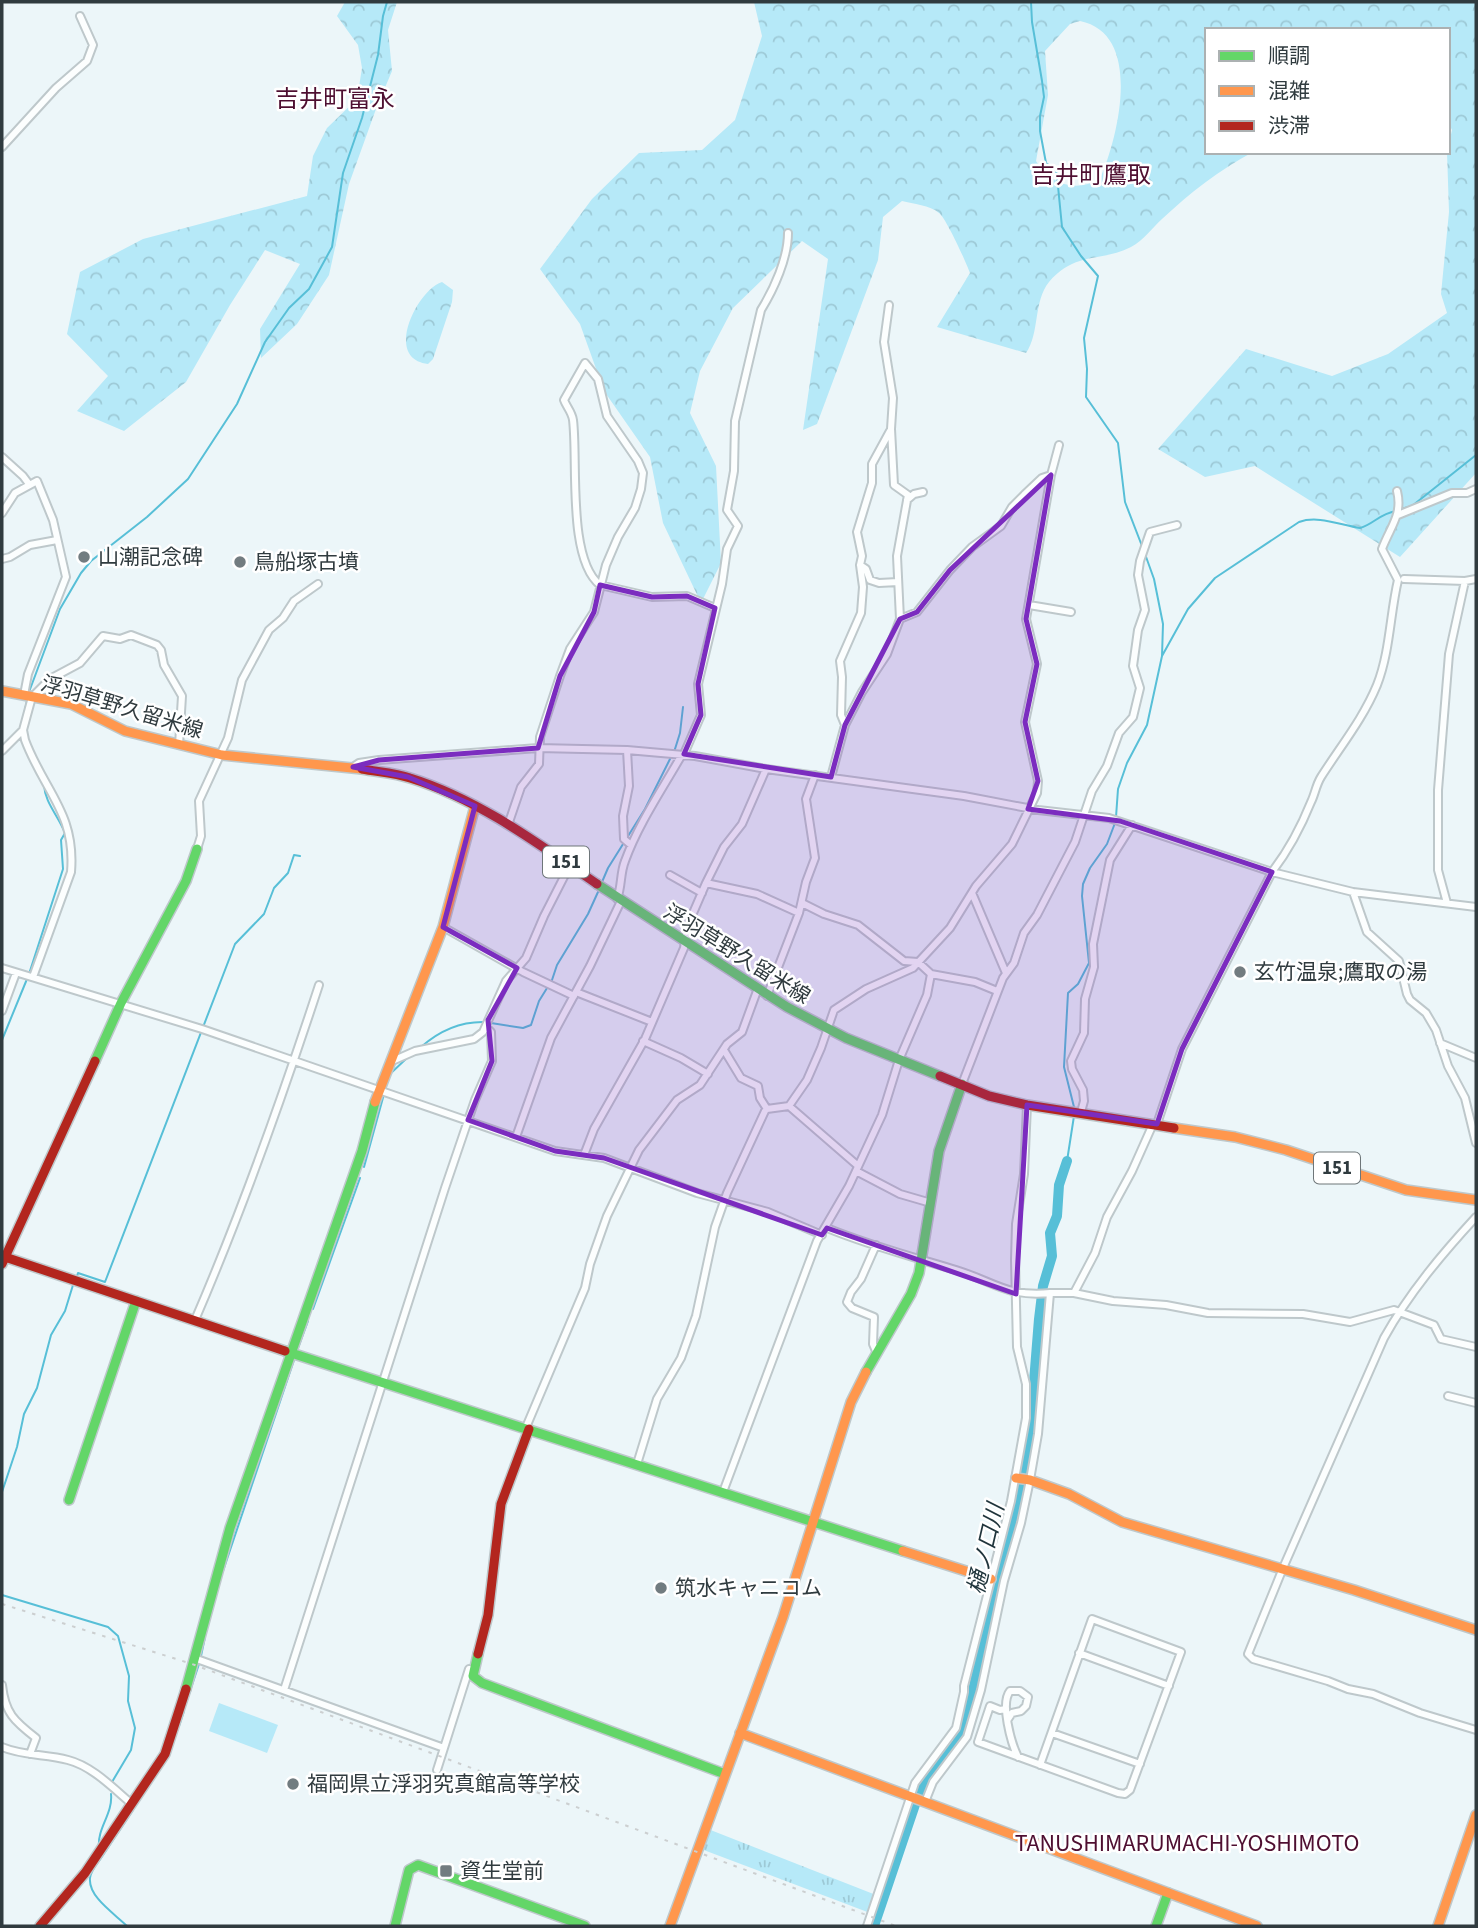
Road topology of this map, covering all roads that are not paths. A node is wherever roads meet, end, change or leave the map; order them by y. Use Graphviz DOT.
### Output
graph roads {
  1 [pos="80,16"];
  2 [pos="2,147"];
  3 [pos="788,233"];
  4 [pos="889,305"];
  5 [pos="891,429"];
  6 [pos="1059,445"];
  7 [pos="2,457"];
  8 [pos="1051,475"];
  9 [pos="29,484"];
  10 [pos="1476,489"];
  11 [pos="1397,491"];
  12 [pos="923,492"];
  13 [pos="907,500"];
  14 [pos="2,513"];
  15 [pos="1398,514"];
  16 [pos="1177,525"];
  17 [pos="57,540"];
  18 [pos="2,559"];
  19 [pos="860,565"];
  20 [pos="1404,579"];
  21 [pos="1476,579"];
  22 [pos="1465,581"];
  23 [pos="898,582"];
  24 [pos="318,584"];
  25 [pos="600,586"];
  26 [pos="1029,605"];
  27 [pos="715,608"];
  28 [pos="1070,612"];
  29 [pos="900,619"];
  30 [pos="2,691"];
  31 [pos="27,696"];
  32 [pos="845,724"];
  33 [pos="23,730"];
  34 [pos="178,745"];
  35 [pos="538,748"];
  36 [pos="627,750"];
  37 [pos="2,751"];
  38 [pos="684,754"];
  39 [pos="222,755"];
  40 [pos="354,767"];
  41 [pos="766,769"];
  42 [pos="815,775"];
  43 [pos="831,777"];
  44 [pos="475,806"];
  45 [pos="1028,808"];
  46 [pos="1085,815"];
  47 [pos="508,825"];
  48 [pos="1132,825"];
  49 [pos="627,842"];
  50 [pos="197,849"];
  51 [pos="570,865"];
  52 [pos="1272,872"];
  53 [pos="670,875"];
  54 [pos="706,883"];
  55 [pos="972,892"];
  56 [pos="1353,892"];
  57 [pos="702,893"];
  58 [pos="619,900"];
  59 [pos="802,903"];
  60 [pos="1447,903"];
  61 [pos="1476,907"];
  62 [pos="799,913"];
  63 [pos="443,928"];
  64 [pos="684,943"];
  65 [pos="918,962"];
  66 [pos="2,968"];
  67 [pos="518,969"];
  68 [pos="16,973"];
  69 [pos="1006,973"];
  70 [pos="931,974"];
  71 [pos="33,977"];
  72 [pos="319,985"];
  73 [pos="757,991"];
  74 [pos="998,991"];
  75 [pos="575,994"];
  76 [pos="767,996"];
  77 [pos="121,1003"];
  78 [pos="2,1011"];
  79 [pos="652,1022"];
  80 [pos="487,1024"];
  81 [pos="827,1029"];
  82 [pos="643,1041"];
  83 [pos="1440,1043"];
  84 [pos="724,1050"];
  85 [pos="1476,1058"];
  86 [pos="295,1060"];
  87 [pos="899,1060"];
  88 [pos="389,1062"];
  89 [pos="708,1074"];
  90 [pos="962,1084"];
  91 [pos="383,1090"];
  92 [pos="1027,1105"];
  93 [pos="789,1106"];
  94 [pos="767,1109"];
  95 [pos="1076,1111"];
  96 [pos="468,1120"];
  97 [pos="1155,1123"];
  98 [pos="516,1137"];
  99 [pos="1476,1143"];
  100 [pos="584,1155"];
  101 [pos="631,1168"];
  102 [pos="856,1168"];
  103 [pos="725,1200"];
  104 [pos="1476,1200"];
  105 [pos="932,1203"];
  106 [pos="1476,1217"];
  107 [pos="827,1228"];
  108 [pos="822,1235"];
  109 [pos="876,1245"];
  110 [pos="3,1259"];
  111 [pos="922,1261"];
  112 [pos="1049,1293"];
  113 [pos="1073,1293"];
  114 [pos="1016,1294"];
  115 [pos="136,1301"];
  116 [pos="1400,1312"];
  117 [pos="195,1320"];
  118 [pos="1476,1347"];
  119 [pos="876,1351"];
  120 [pos="291,1353"];
  121 [pos="384,1382"];
  122 [pos="1448,1396"];
  123 [pos="1476,1403"];
  124 [pos="528,1429"];
  125 [pos="637,1464"];
  126 [pos="1023,1479"];
  127 [pos="723,1492"];
  128 [pos="69,1500"];
  129 [pos="813,1521"];
  130 [pos="1283,1568"];
  131 [pos="990,1579"];
  132 [pos="981,1623"];
  133 [pos="993,1626"];
  134 [pos="1476,1630"];
  135 [pos="1079,1653"];
  136 [pos="194,1658"];
  137 [pos="473,1670"];
  138 [pos="968,1675"];
  139 [pos="982,1678"];
  140 [pos="2,1685"];
  141 [pos="1169,1686"];
  142 [pos="284,1690"];
  143 [pos="1006,1709"];
  144 [pos="1008,1719"];
  145 [pos="1476,1730"];
  146 [pos="740,1733"];
  147 [pos="1052,1733"];
  148 [pos="2,1747"];
  149 [pos="444,1748"];
  150 [pos="944,1749"];
  151 [pos="30,1754"];
  152 [pos="953,1756"];
  153 [pos="1018,1757"];
  154 [pos="1140,1764"];
  155 [pos="1040,1765"];
  156 [pos="438,1770"];
  157 [pos="725,1774"];
  158 [pos="918,1800"];
  159 [pos="132,1804"];
  160 [pos="1476,1815"];
  161 [pos="1168,1893"];
  162 [pos="40,1926"];
  163 [pos="395,1926"];
  164 [pos="585,1926"];
  165 [pos="670,1926"];
  166 [pos="867,1926"];
  167 [pos="1156,1926"];
  168 [pos="1257,1926"];
  169 [pos="1438,1926"];
  1 -- 2 [label="street"];
  3 -- 27 [label="street"];
  4 -- 5 [label="street"];
  5 -- 13 [label="street"];
  5 -- 19 [label="street"];
  6 -- 8 [label="street"];
  7 -- 9 [label="street"];
  8 -- 26 [label="street"];
  8 -- 29 [label="street"];
  9 -- 14 [label="street"];
  9 -- 17 [label="street"];
  10 -- 15 [label="street"];
  11 -- 15 [label="street"];
  12 -- 13 [label="street"];
  13 -- 23 [label="street"];
  15 -- 52 [label="street"];
  16 -- 46 [label="street"];
  17 -- 18 [label="street"];
  17 -- 31 [label="street"];
  19 -- 23 [label="street"];
  19 -- 32 [label="street"];
  20 -- 22 [label="street"];
  21 -- 22 [label="street"];
  22 -- 60 [label="street"];
  23 -- 29 [label="street"];
  24 -- 39 [label="street"];
  25 -- 25 [label="street"];
  25 -- 27 [label="street"];
  25 -- 35 [label="street"];
  26 -- 28 [label="street"];
  26 -- 45 [label="street"];
  27 -- 38 [label="street"];
  29 -- 32 [label="street"];
  30 -- 31 [label="street, 浮羽草野久留米線 / 151"];
  31 -- 33 [label="street"];
  31 -- 34 [label="street, 浮羽草野久留米線 / 151"];
  31 -- 34 [label="street"];
  32 -- 43 [label="street"];
  33 -- 37 [label="street"];
  33 -- 71 [label="street"];
  34 -- 39 [label="street, 浮羽草野久留米線 / 151"];
  35 -- 36 [label="street"];
  35 -- 40 [label="street"];
  35 -- 47 [label="street"];
  36 -- 38 [label="street"];
  36 -- 49 [label="street"];
  38 -- 41 [label="street"];
  38 -- 49 [label="street"];
  39 -- 40 [label="street, 浮羽草野久留米線 / 151"];
  39 -- 50 [label="street"];
  40 -- 44 [label="street, 浮羽草野久留米線 / 151"];
  41 -- 42 [label="street"];
  41 -- 54 [label="street"];
  42 -- 43 [label="street"];
  42 -- 59 [label="street"];
  43 -- 45 [label="street"];
  44 -- 47 [label="street, 浮羽草野久留米線 / 151"];
  44 -- 63 [label="street"];
  45 -- 46 [label="street"];
  45 -- 55 [label="street"];
  46 -- 48 [label="street"];
  46 -- 69 [label="street"];
  47 -- 51 [label="street, 浮羽草野久留米線 / 151"];
  48 -- 52 [label="street"];
  48 -- 95 [label="street"];
  49 -- 58 [label="street"];
  50 -- 77 [label="street"];
  51 -- 58 [label="street, 浮羽草野久留米線 / 151"];
  51 -- 67 [label="street"];
  52 -- 56 [label="street"];
  52 -- 97 [label="street"];
  53 -- 57 [label="street"];
  54 -- 57 [label="street"];
  54 -- 62 [label="street"];
  55 -- 65 [label="street"];
  55 -- 69 [label="street"];
  56 -- 60 [label="street"];
  56 -- 83 [label="street"];
  57 -- 64 [label="street"];
  58 -- 64 [label="street, 浮羽草野久留米線 / 151"];
  58 -- 75 [label="street"];
  59 -- 62 [label="street"];
  59 -- 65 [label="street"];
  60 -- 61 [label="street"];
  62 -- 76 [label="street"];
  63 -- 67 [label="street"];
  63 -- 88 [label="street"];
  64 -- 73 [label="street, 浮羽草野久留米線 / 151"];
  64 -- 79 [label="street"];
  65 -- 70 [label="street"];
  65 -- 81 [label="street"];
  66 -- 68 [label="street"];
  67 -- 75 [label="street"];
  67 -- 80 [label="street"];
  68 -- 71 [label="street"];
  68 -- 78 [label="street"];
  69 -- 74 [label="street"];
  70 -- 74 [label="street"];
  70 -- 87 [label="street"];
  71 -- 77 [label="street"];
  72 -- 86 [label="street"];
  73 -- 76 [label="street, 浮羽草野久留米線 / 151"];
  73 -- 84 [label="street"];
  74 -- 90 [label="street"];
  75 -- 79 [label="street"];
  75 -- 98 [label="street"];
  76 -- 81 [label="street, 浮羽草野久留米線 / 151"];
  77 -- 86 [label="street"];
  77 -- 110 [label="street"];
  79 -- 82 [label="street"];
  80 -- 88 [label="street"];
  80 -- 96 [label="street"];
  81 -- 87 [label="street, 浮羽草野久留米線 / 151"];
  81 -- 93 [label="street"];
  82 -- 89 [label="street"];
  82 -- 100 [label="street"];
  83 -- 85 [label="street"];
  83 -- 99 [label="street"];
  84 -- 89 [label="street"];
  84 -- 94 [label="street"];
  86 -- 91 [label="street"];
  86 -- 117 [label="street"];
  87 -- 90 [label="street, 浮羽草野久留米線 / 151"];
  87 -- 102 [label="street"];
  88 -- 91 [label="street"];
  89 -- 101 [label="street"];
  90 -- 92 [label="street, 浮羽草野久留米線 / 151"];
  90 -- 105 [label="street"];
  91 -- 96 [label="street"];
  91 -- 120 [label="street"];
  92 -- 95 [label="street, 浮羽草野久留米線 / 151"];
  92 -- 114 [label="street"];
  93 -- 94 [label="street"];
  93 -- 102 [label="street"];
  94 -- 103 [label="street"];
  95 -- 97 [label="street, 浮羽草野久留米線 / 151"];
  96 -- 98 [label="street"];
  96 -- 121 [label="street"];
  97 -- 104 [label="street, 浮羽草野久留米線 / 151"];
  97 -- 113 [label="street"];
  98 -- 100 [label="street"];
  100 -- 101 [label="street"];
  101 -- 103 [label="street"];
  101 -- 124 [label="street"];
  102 -- 105 [label="street"];
  102 -- 107 [label="street"];
  103 -- 108 [label="street"];
  103 -- 125 [label="street"];
  105 -- 111 [label="street"];
  106 -- 116 [label="street"];
  107 -- 108 [label="street"];
  107 -- 109 [label="street"];
  108 -- 127 [label="street"];
  109 -- 111 [label="street"];
  109 -- 119 [label="street"];
  110 -- 115 [label="street"];
  111 -- 114 [label="street"];
  111 -- 119 [label="street"];
  112 -- 113 [label="street"];
  112 -- 114 [label="street"];
  112 -- 126 [label="street"];
  113 -- 116 [label="street"];
  114 -- 126 [label="street"];
  115 -- 117 [label="street"];
  115 -- 128 [label="street"];
  116 -- 118 [label="street"];
  116 -- 130 [label="street"];
  117 -- 120 [label="street"];
  119 -- 129 [label="street"];
  120 -- 121 [label="street"];
  120 -- 136 [label="street"];
  121 -- 124 [label="street"];
  121 -- 142 [label="street"];
  122 -- 123 [label="street"];
  124 -- 125 [label="street"];
  124 -- 137 [label="street"];
  125 -- 127 [label="street"];
  126 -- 130 [label="street"];
  126 -- 131 [label="street"];
  126 -- 133 [label="street"];
  127 -- 129 [label="street"];
  129 -- 131 [label="street"];
  129 -- 146 [label="street"];
  130 -- 134 [label="street"];
  130 -- 145 [label="street"];
  131 -- 132 [label="street"];
  132 -- 133 [label="street"];
  132 -- 138 [label="street"];
  133 -- 139 [label="street"];
  135 -- 141 [label="street"];
  135 -- 141 [label="street"];
  135 -- 147 [label="street"];
  136 -- 142 [label="street"];
  136 -- 159 [label="street"];
  137 -- 149 [label="street"];
  137 -- 157 [label="street"];
  138 -- 139 [label="street"];
  138 -- 150 [label="street"];
  139 -- 152 [label="street"];
  140 -- 151 [label="street"];
  141 -- 154 [label="street"];
  142 -- 149 [label="street"];
  143 -- 144 [label="street"];
  143 -- 144 [label="street"];
  143 -- 153 [label="street"];
  144 -- 153 [label="street"];
  146 -- 157 [label="street"];
  146 -- 158 [label="street"];
  147 -- 154 [label="street"];
  147 -- 155 [label="street"];
  148 -- 151 [label="street"];
  149 -- 156 [label="street"];
  150 -- 152 [label="street"];
  150 -- 158 [label="street"];
  151 -- 159 [label="street"];
  152 -- 158 [label="street"];
  153 -- 155 [label="street"];
  154 -- 155 [label="street"];
  157 -- 165 [label="street"];
  158 -- 161 [label="street"];
  158 -- 166 [label="street"];
  159 -- 162 [label="street"];
  160 -- 169 [label="street"];
  161 -- 167 [label="street"];
  161 -- 168 [label="street"];
  163 -- 164 [label="street"];
}
